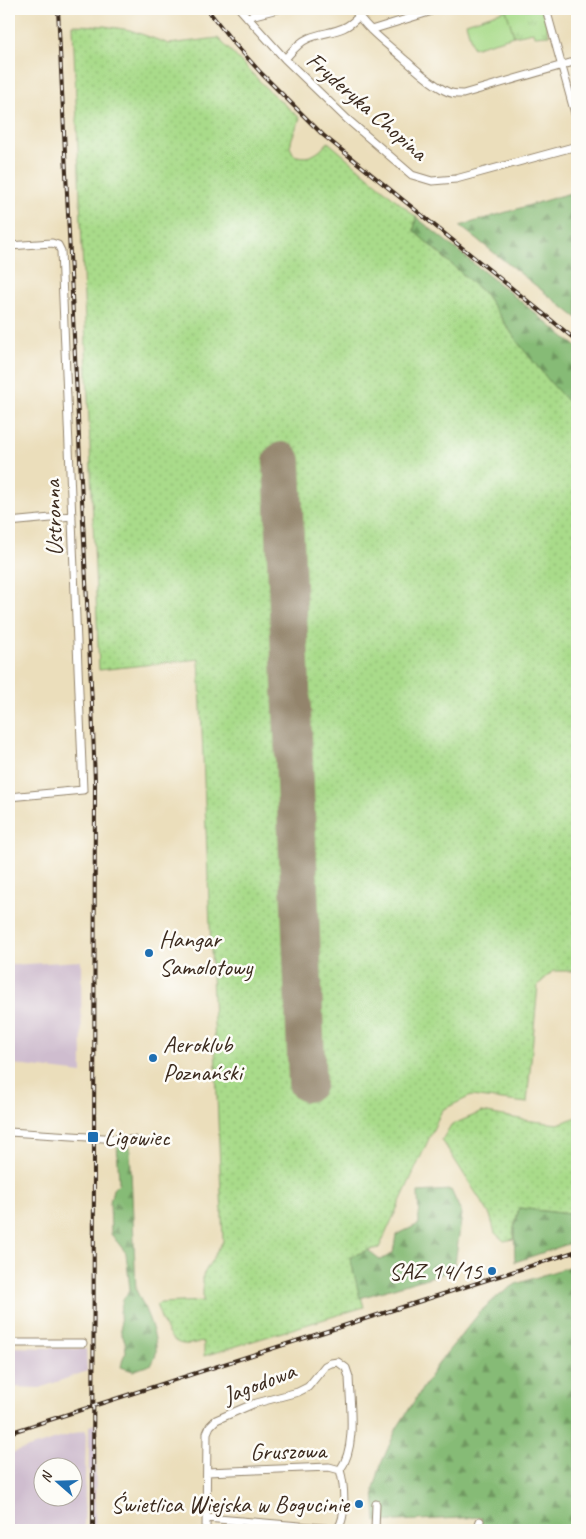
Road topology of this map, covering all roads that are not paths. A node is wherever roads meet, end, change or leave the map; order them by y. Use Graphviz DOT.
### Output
graph roads {
  1 [pos="240,9"];
  2 [pos="278,9"];
  3 [pos="354,9"];
  4 [pos="546,9"];
  5 [pos="429,12"];
  6 [pos="359,16"];
  7 [pos="247,17"];
  8 [pos="371,30"];
  9 [pos="285,59"];
  10 [pos="577,61"];
  11 [pos="562,65"];
  12 [pos="577,121"];
  13 [pos="577,146"];
  14 [pos="9,246"];
  15 [pos="72,516"];
  16 [pos="9,522"];
  17 [pos="9,797"];
  18 [pos="9,1132"];
  19 [pos="135,1140"];
  20 [pos="9,1343"];
  21 [pos="84,1343"];
  22 [pos="340,1470"];
  23 [pos="207,1472"];
  24 [pos="376,1504"];
  25 [pos="206,1518"];
  26 [pos="480,1521"];
  27 [pos="206,1530"];
  28 [pos="374,1530"];
  29 [pos="477,1530"];
  1 -- 7 [label="street, Fryderyka Chopina"];
  2 -- 7 [label="street"];
  3 -- 6 [label="street"];
  4 -- 11 [label="street"];
  5 -- 8 [label="street"];
  6 -- 8 [label="street"];
  6 -- 9 [label="street"];
  7 -- 9 [label="street, Fryderyka Chopina"];
  8 -- 11 [label="street"];
  9 -- 13 [label="street, Fryderyka Chopina"];
  10 -- 11 [label="street"];
  11 -- 12 [label="street"];
  14 -- 15 [label="street, Ustronna"];
  15 -- 16 [label="street"];
  15 -- 17 [label="street, Ustronna"];
  18 -- 19 [label="street"];
  20 -- 21 [label="street"];
  22 -- 23 [label="street, Gruszowa"];
  22 -- 23 [label="street, Jagodowa"];
  22 -- 25 [label="street, Gruszowa"];
  23 -- 25 [label="street"];
  24 -- 28 [label="street"];
  25 -- 27 [label="street"];
  26 -- 29 [label="street"];
}
